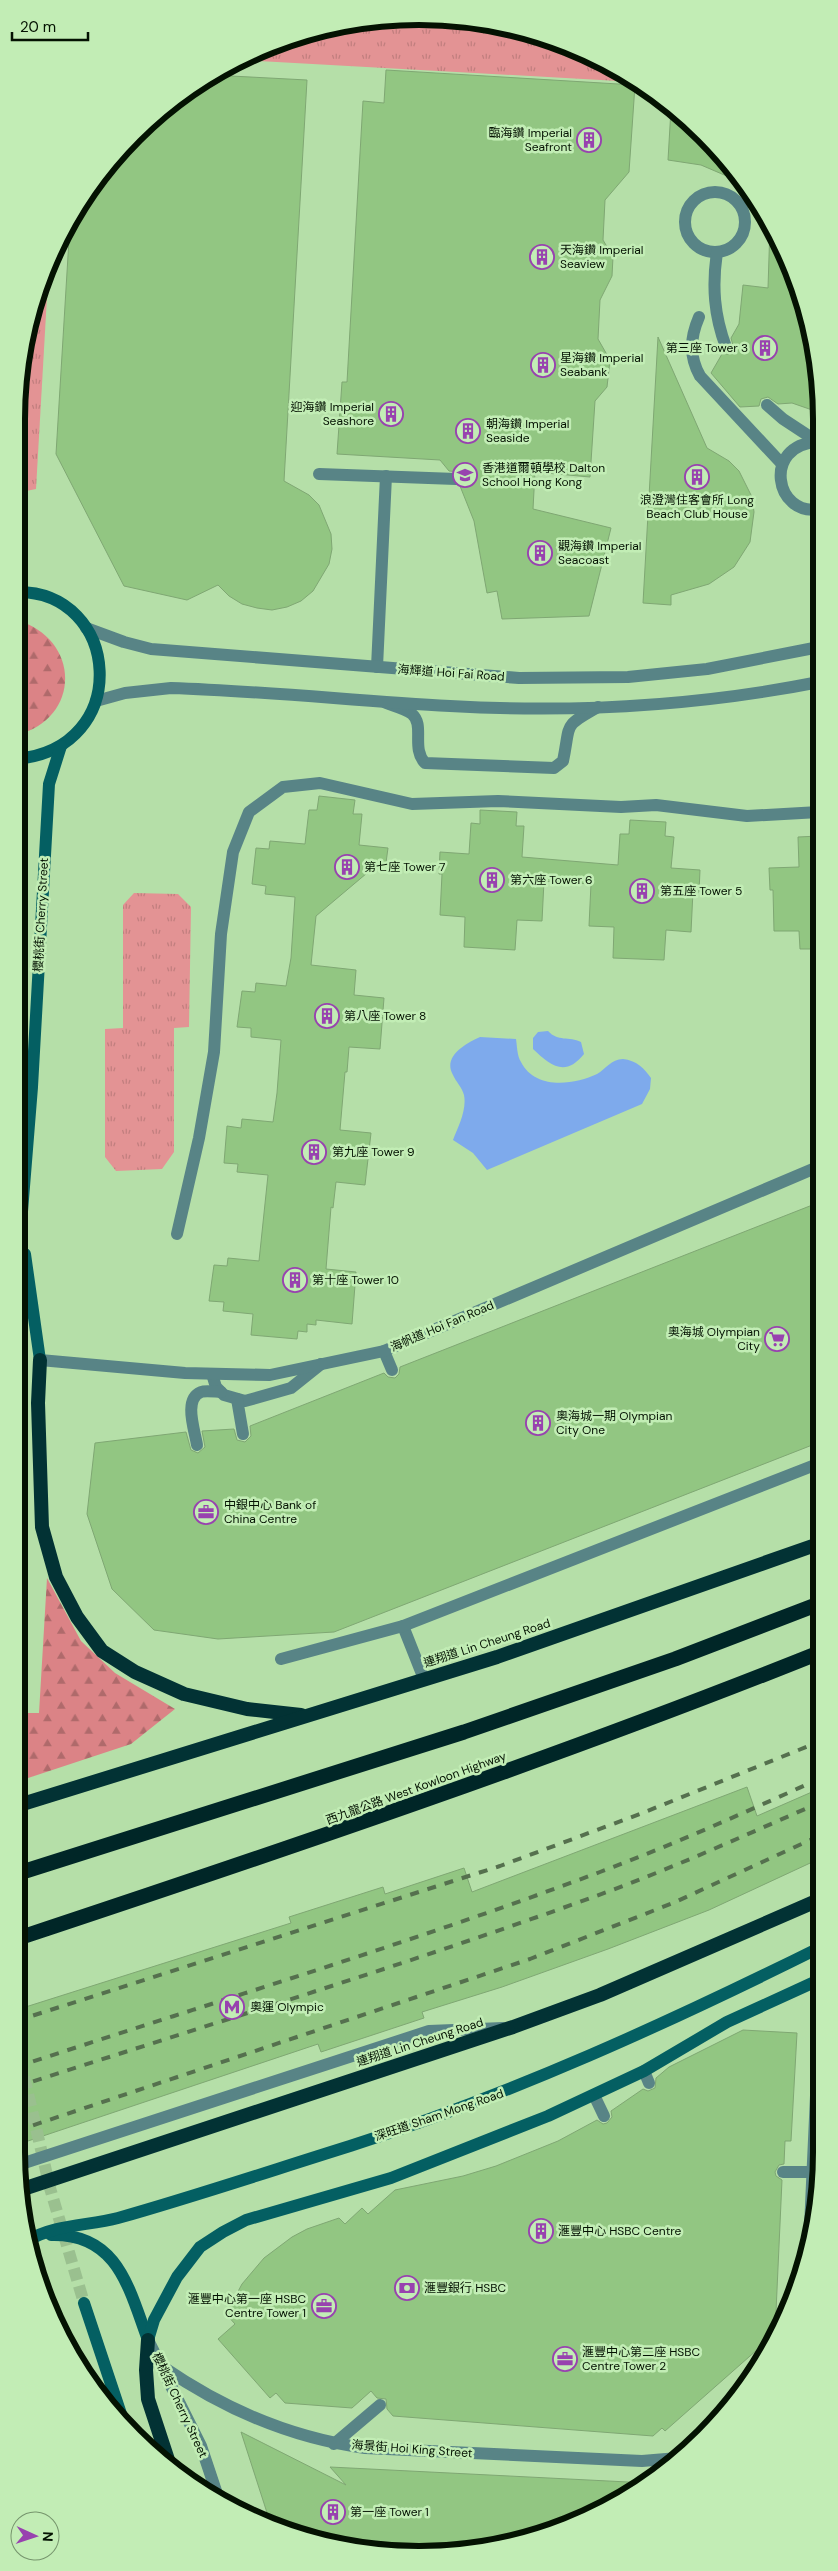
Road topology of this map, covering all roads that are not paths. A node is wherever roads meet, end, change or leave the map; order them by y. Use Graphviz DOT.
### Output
graph roads {
  1 [pos="717,252"];
  2 [pos="698,317"];
  3 [pos="726,347"];
  4 [pos="767,405"];
  5 [pos="813,438"];
  6 [pos="813,443"];
  7 [pos="782,464"];
  8 [pos="319,474"];
  9 [pos="386,476"];
  10 [pos="456,479"];
  11 [pos="813,509"];
  12 [pos="25,593"];
  13 [pos="86,628"];
  14 [pos="813,648"];
  15 [pos="377,667"];
  16 [pos="813,683"];
  17 [pos="381,701"];
  18 [pos="96,702"];
  19 [pos="598,707"];
  20 [pos="61,746"];
  21 [pos="25,758"];
  22 [pos="813,812"];
  23 [pos="813,1169"];
  24 [pos="25,1184"];
  25 [pos="177,1234"];
  26 [pos="25,1255"];
  27 [pos="384,1350"];
  28 [pos="40,1360"];
  29 [pos="321,1364"];
  30 [pos="392,1370"];
  31 [pos="212,1374"];
  32 [pos="221,1392"];
  33 [pos="237,1399"];
  34 [pos="243,1434"];
  35 [pos="197,1445"];
  36 [pos="813,1466"];
  37 [pos="813,1545"];
  38 [pos="813,1606"];
  39 [pos="403,1626"];
  40 [pos="813,1655"];
  41 [pos="280,1659"];
  42 [pos="424,1679"];
  43 [pos="304,1716"];
  44 [pos="25,1803"];
  45 [pos="25,1871"];
  46 [pos="813,1902"];
  47 [pos="25,1936"];
  48 [pos="813,1952"];
  49 [pos="813,1983"];
  50 [pos="514,2027"];
  51 [pos="644,2070"];
  52 [pos="650,2083"];
  53 [pos="594,2095"];
  54 [pos="604,2116"];
  55 [pos="813,2151"];
  56 [pos="25,2163"];
  57 [pos="783,2172"];
  58 [pos="812,2172"];
  59 [pos="27,2188"];
  60 [pos="811,2189"];
  61 [pos="40,2235"];
  62 [pos="35,2237"];
  63 [pos="84,2302"];
  64 [pos="148,2340"];
  65 [pos="163,2367"];
  66 [pos="380,2405"];
  67 [pos="119,2407"];
  68 [pos="334,2444"];
  69 [pos="167,2455"];
  70 [pos="666,2459"];
  71 [pos="215,2489"];
  1 -- 1 [label="street"];
  1 -- 3 [label="street"];
  2 -- 7 [label="street"];
  4 -- 5 [label="street"];
  6 -- 7 [label="street"];
  7 -- 11 [label="street"];
  8 -- 9 [label="street"];
  9 -- 10 [label="street"];
  9 -- 15 [label="street"];
  12 -- 13 [label="main road"];
  13 -- 15 [label="street, 海輝道 Hoi Fai Road"];
  13 -- 18 [label="main road"];
  14 -- 15 [label="street, 海輝道 Hoi Fai Road"];
  16 -- 19 [label="street"];
  17 -- 18 [label="street"];
  17 -- 19 [label="street"];
  17 -- 19 [label="street"];
  18 -- 20 [label="main road"];
  20 -- 21 [label="main road"];
  20 -- 24 [label="main road, 櫻桃街 Cherry Street"];
  22 -- 25 [label="street"];
  23 -- 27 [label="street, 海帆道 Hoi Fan Road"];
  26 -- 28 [label="main road, 櫻桃街 Cherry Street"];
  27 -- 29 [label="street, 海帆道 Hoi Fan Road"];
  27 -- 30 [label="street"];
  28 -- 31 [label="street, 海帆道 Hoi Fan Road"];
  28 -- 43 [label="highway"];
  29 -- 31 [label="street, 海帆道 Hoi Fan Road"];
  29 -- 33 [label="street"];
  31 -- 32 [label="street"];
  32 -- 33 [label="street"];
  32 -- 35 [label="street"];
  33 -- 34 [label="street"];
  36 -- 39 [label="street"];
  37 -- 42 [label="highway, 連翔道 Lin Cheung Road"];
  38 -- 45 [label="highway"];
  39 -- 41 [label="street"];
  39 -- 42 [label="street"];
  40 -- 47 [label="highway, 西九龍公路 West Kowloon Highway"];
  42 -- 43 [label="highway, 連翔道 Lin Cheung Road"];
  43 -- 44 [label="highway, 連翔道 Lin Cheung Road"];
  46 -- 50 [label="highway, 連翔道 Lin Cheung Road"];
  48 -- 61 [label="main road, 深旺道 Sham Mong Road"];
  49 -- 51 [label="main road"];
  50 -- 56 [label="street"];
  50 -- 59 [label="highway, 連翔道 Lin Cheung Road"];
  51 -- 52 [label="street"];
  51 -- 53 [label="main road"];
  53 -- 54 [label="street"];
  53 -- 64 [label="main road"];
  55 -- 58 [label="street"];
  57 -- 58 [label="street"];
  58 -- 60 [label="street"];
  61 -- 62 [label="main road"];
  61 -- 64 [label="main road"];
  63 -- 67 [label="main road"];
  64 -- 65 [label="street, 櫻桃街 Cherry Street"];
  64 -- 69 [label="highway"];
  65 -- 68 [label="street, 海景街 Hoi King Street"];
  65 -- 71 [label="street, 櫻桃街 Cherry Street"];
  66 -- 68 [label="street"];
  68 -- 70 [label="street, 海景街 Hoi King Street"];
}
